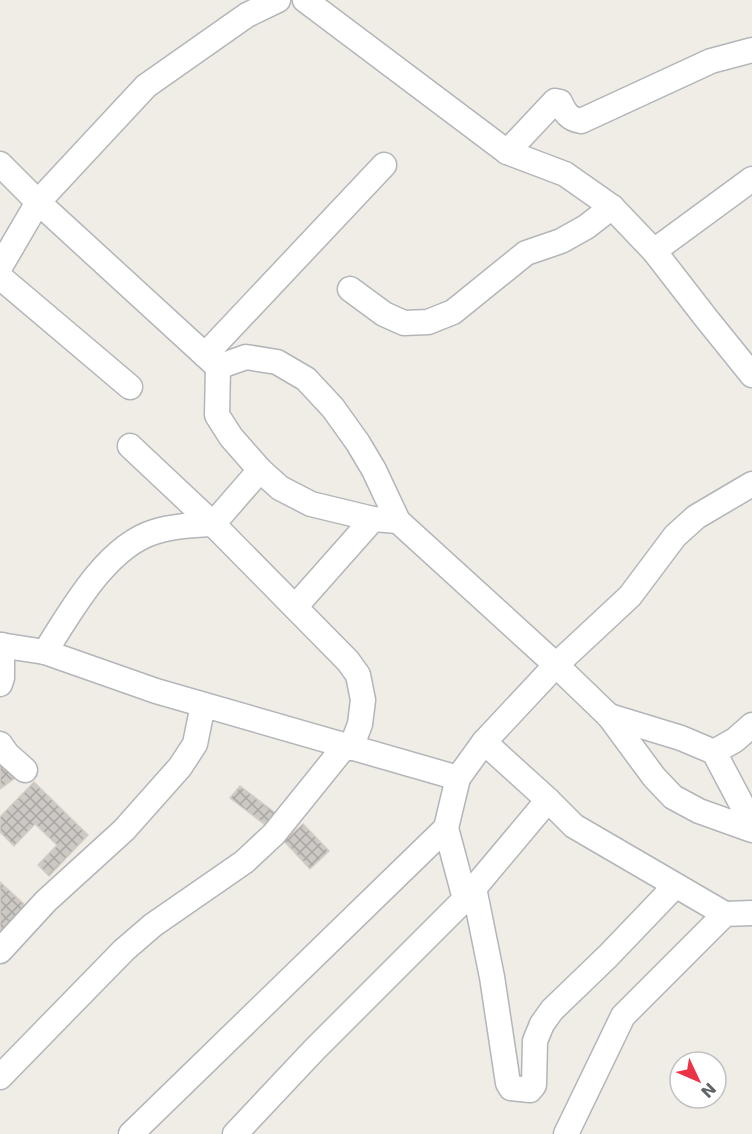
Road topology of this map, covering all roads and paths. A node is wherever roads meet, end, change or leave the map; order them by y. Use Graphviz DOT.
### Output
graph roads {
  1 [pos="278,0"];
  2 [pos="305,0"];
  3 [pos="243,8"];
  4 [pos="752,50"];
  5 [pos="507,152"];
  6 [pos="0,164"];
  7 [pos="384,165"];
  8 [pos="752,179"];
  9 [pos="38,202"];
  10 [pos="612,207"];
  11 [pos="654,251"];
  12 [pos="0,267"];
  13 [pos="0,277"];
  14 [pos="350,289"];
  15 [pos="212,361"];
  16 [pos="748,362"];
  17 [pos="130,387"];
  18 [pos="130,446"];
  19 [pos="260,470"];
  20 [pos="752,484"];
  21 [pos="373,519"];
  22 [pos="398,521"];
  23 [pos="213,524"];
  24 [pos="295,607"];
  25 [pos="1,645"];
  26 [pos="45,652"];
  27 [pos="556,665"];
  28 [pos="0,684"];
  29 [pos="203,705"];
  30 [pos="609,716"];
  31 [pos="752,724"];
  32 [pos="484,742"];
  33 [pos="0,744"];
  34 [pos="348,747"];
  35 [pos="714,752"];
  36 [pos="25,770"];
  37 [pos="458,778"];
  38 [pos="548,800"];
  39 [pos="752,824"];
  40 [pos="446,828"];
  41 [pos="752,830"];
  42 [pos="675,886"];
  43 [pos="469,893"];
  44 [pos="752,913"];
  45 [pos="725,914"];
  46 [pos="0,951"];
  47 [pos="0,1077"];
  48 [pos="131,1134"];
  49 [pos="235,1134"];
  50 [pos="566,1134"];
  1 -- 3 [label="street"];
  2 -- 5 [label="street"];
  3 -- 9 [label="street"];
  4 -- 5 [label="street"];
  5 -- 10 [label="street"];
  6 -- 9 [label="street"];
  7 -- 15 [label="street"];
  8 -- 11 [label="street"];
  9 -- 12 [label="street"];
  9 -- 15 [label="street"];
  10 -- 11 [label="street"];
  10 -- 14 [label="street"];
  11 -- 16 [label="street"];
  13 -- 17 [label="street"];
  15 -- 19 [label="street"];
  15 -- 22 [label="street"];
  18 -- 23 [label="street"];
  19 -- 21 [label="street"];
  19 -- 23 [label="street"];
  20 -- 27 [label="street"];
  21 -- 22 [label="street"];
  21 -- 24 [label="street"];
  22 -- 27 [label="street"];
  23 -- 24 [label="street"];
  23 -- 26 [label="street"];
  24 -- 34 [label="street"];
  25 -- 26 [label="street"];
  25 -- 28 [label="street"];
  26 -- 29 [label="street"];
  27 -- 30 [label="street"];
  27 -- 32 [label="street"];
  29 -- 34 [label="street"];
  29 -- 46 [label="street"];
  30 -- 35 [label="street"];
  30 -- 41 [label="street"];
  31 -- 35 [label="street"];
  32 -- 37 [label="street"];
  32 -- 38 [label="street"];
  33 -- 36 [label="street"];
  34 -- 37 [label="street"];
  34 -- 47 [label="street"];
  35 -- 39 [label="street"];
  37 -- 40 [label="street"];
  38 -- 42 [label="street"];
  38 -- 43 [label="street"];
  40 -- 43 [label="street"];
  40 -- 48 [label="street"];
  42 -- 43 [label="street"];
  42 -- 45 [label="street"];
  43 -- 49 [label="street"];
  44 -- 45 [label="street"];
  45 -- 50 [label="street"];
}
